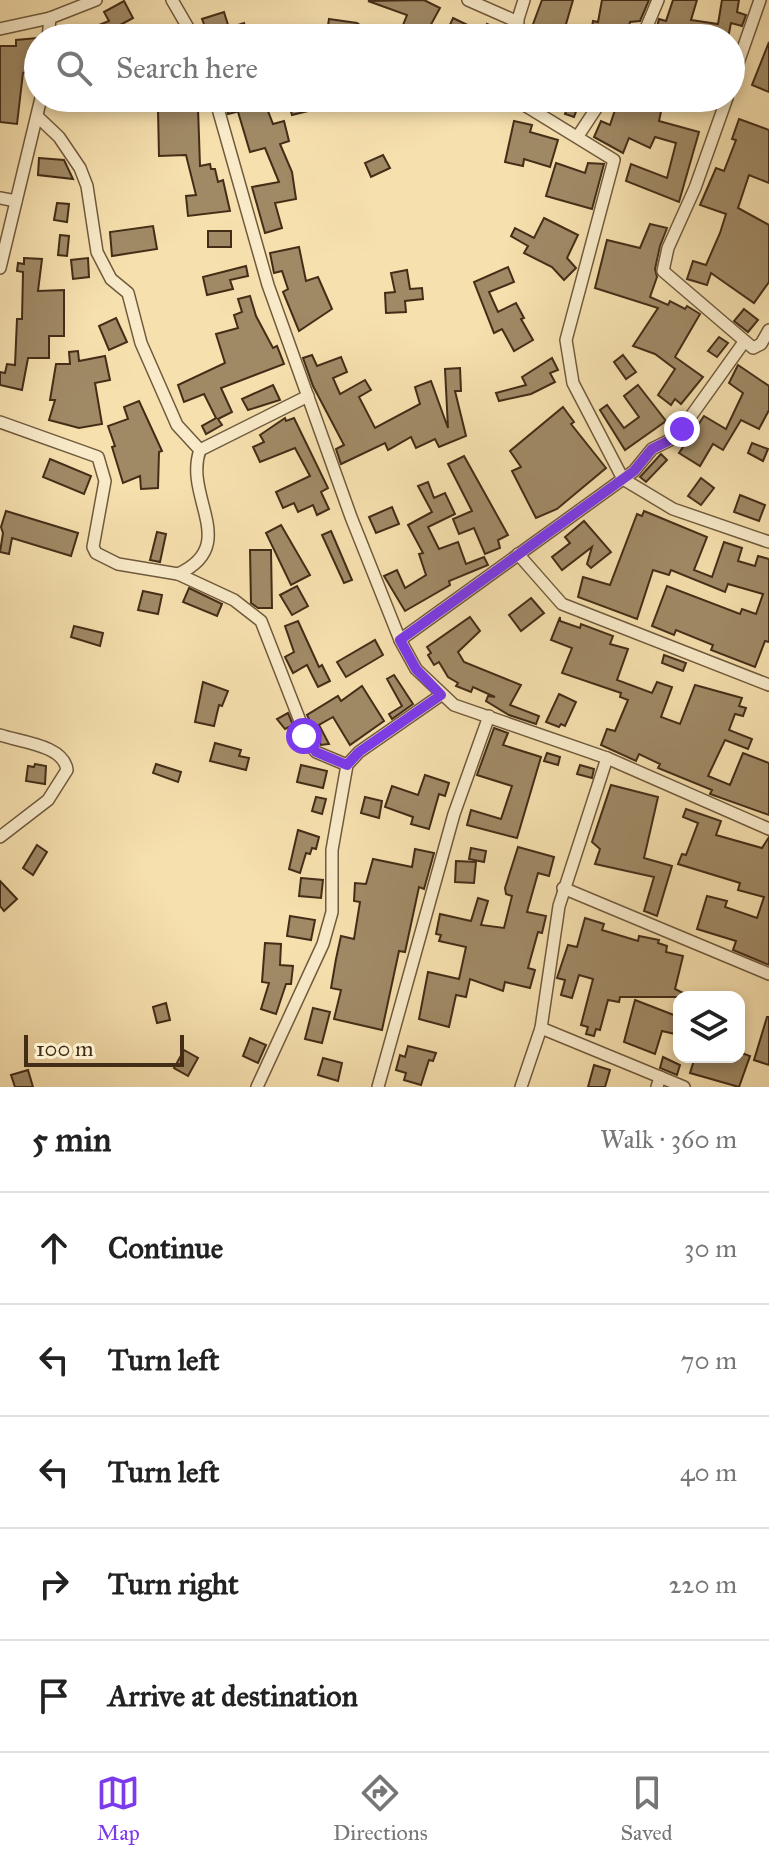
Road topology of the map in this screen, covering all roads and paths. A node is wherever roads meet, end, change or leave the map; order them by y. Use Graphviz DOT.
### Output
graph roads {
  1 [pos="96,0"];
  2 [pos="172,0"];
  3 [pos="468,0"];
  4 [pos="524,0"];
  5 [pos="658,0"];
  6 [pos="760,0"];
  7 [pos="50,18"];
  8 [pos="518,22"];
  9 [pos="49,24"];
  10 [pos="186,24"];
  11 [pos="648,24"];
  12 [pos="0,29"];
  13 [pos="745,43"];
  14 [pos="40,112"];
  15 [pos="219,112"];
  16 [pos="537,112"];
  17 [pos="594,112"];
  18 [pos="722,112"];
  19 [pos="39,118"];
  20 [pos="578,136"];
  21 [pos="0,198"];
  22 [pos="16,201"];
  23 [pos="0,268"];
  24 [pos="769,330"];
  25 [pos="744,342"];
  26 [pos="308,396"];
  27 [pos="0,422"];
  28 [pos="200,450"];
  29 [pos="623,479"];
  30 [pos="768,539"];
  31 [pos="518,554"];
  32 [pos="178,574"];
  33 [pos="400,640"];
  34 [pos="769,685"];
  35 [pos="441,695"];
  36 [pos="489,716"];
  37 [pos="0,735"];
  38 [pos="607,758"];
  39 [pos="347,765"];
  40 [pos="769,829"];
  41 [pos="0,837"];
  42 [pos="563,888"];
  43 [pos="769,974"];
  44 [pos="541,1028"];
  45 [pos="658,1082"];
  46 [pos="257,1087"];
  47 [pos="378,1087"];
  48 [pos="521,1087"];
  49 [pos="684,1087"];
  1 -- 7 [label="street"];
  2 -- 10 [label="street"];
  3 -- 8 [label="street"];
  4 -- 8 [label="street"];
  5 -- 11 [label="street"];
  6 -- 13 [label="street"];
  7 -- 9 [label="street"];
  7 -- 12 [label="street"];
  14 -- 19 [label="street"];
  15 -- 26 [label="street"];
  16 -- 20 [label="street"];
  17 -- 20 [label="street"];
  18 -- 25 [label="street"];
  19 -- 22 [label="street"];
  19 -- 28 [label="street"];
  20 -- 29 [label="street"];
  21 -- 22 [label="street"];
  22 -- 23 [label="street"];
  24 -- 25 [label="street"];
  25 -- 29 [label="street"];
  26 -- 28 [label="street"];
  26 -- 33 [label="street"];
  27 -- 32 [label="street"];
  28 -- 32 [label="street"];
  29 -- 30 [label="street"];
  29 -- 31 [label="street"];
  31 -- 33 [label="street"];
  31 -- 34 [label="street"];
  32 -- 39 [label="street"];
  33 -- 35 [label="street"];
  35 -- 36 [label="street"];
  35 -- 39 [label="street"];
  36 -- 38 [label="street"];
  36 -- 47 [label="street"];
  37 -- 41 [label="street"];
  38 -- 40 [label="street"];
  38 -- 42 [label="street"];
  39 -- 46 [label="street"];
  42 -- 43 [label="street"];
  42 -- 44 [label="street"];
  44 -- 45 [label="street"];
  44 -- 48 [label="street"];
  45 -- 49 [label="street"];
}
